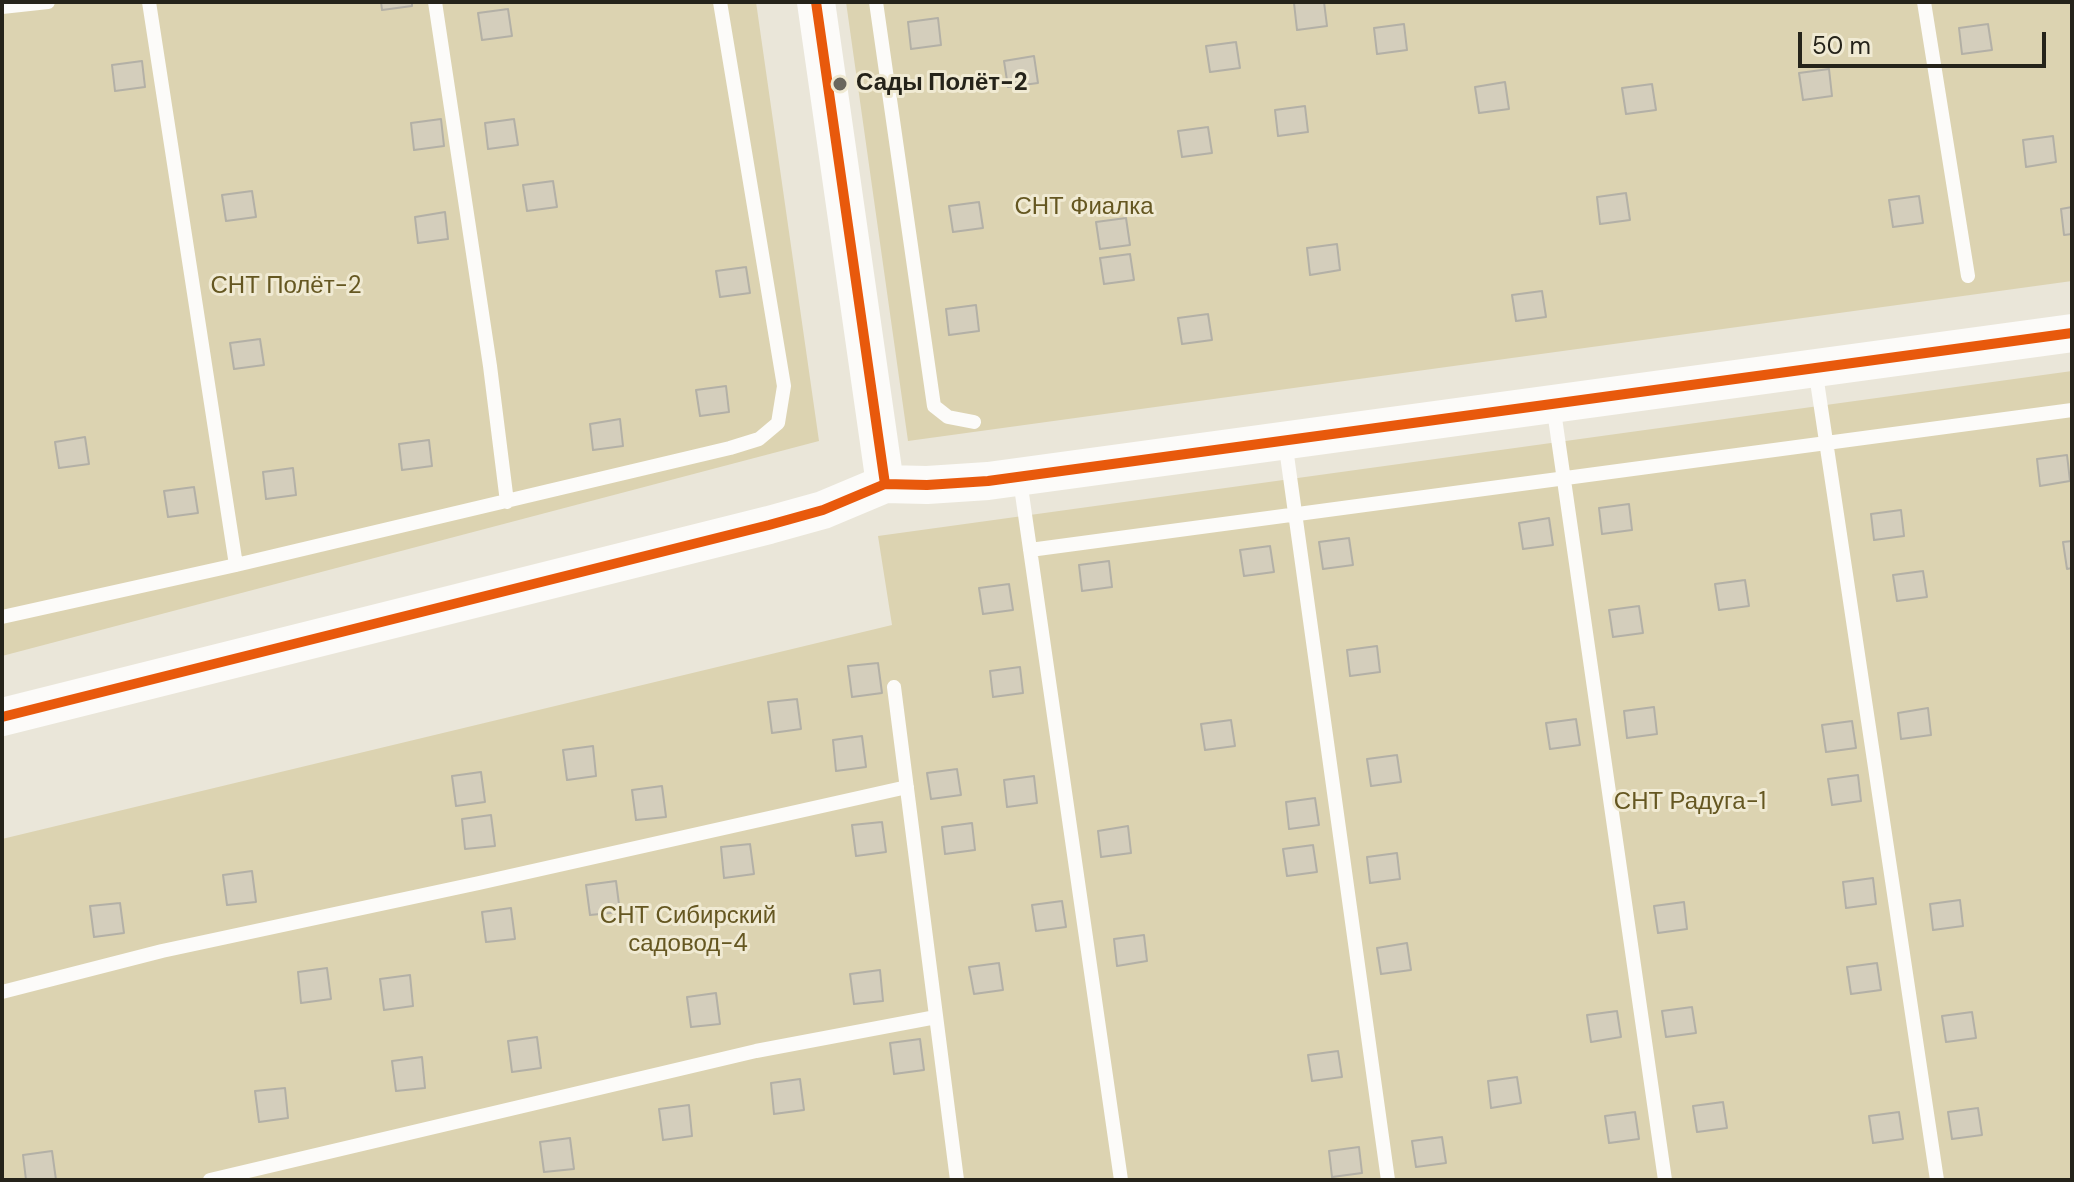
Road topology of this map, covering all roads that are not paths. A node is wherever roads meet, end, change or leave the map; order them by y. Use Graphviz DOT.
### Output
graph roads {
  1 [pos="48,2"];
  2 [pos="149,2"];
  3 [pos="435,2"];
  4 [pos="720,2"];
  5 [pos="816,2"];
  6 [pos="876,2"];
  7 [pos="1924,2"];
  8 [pos="2,7"];
  9 [pos="1968,276"];
  10 [pos="2072,333"];
  11 [pos="1815,368"];
  12 [pos="1553,404"];
  13 [pos="2072,410"];
  14 [pos="974,422"];
  15 [pos="1285,440"];
  16 [pos="1826,443"];
  17 [pos="1019,477"];
  18 [pos="1564,478"];
  19 [pos="885,484"];
  20 [pos="507,502"];
  21 [pos="1295,514"];
  22 [pos="1030,550"];
  23 [pos="236,565"];
  24 [pos="2,617"];
  25 [pos="894,687"];
  26 [pos="2,717"];
  27 [pos="907,787"];
  28 [pos="2,992"];
  29 [pos="936,1017"];
  30 [pos="210,1180"];
  31 [pos="957,1180"];
  32 [pos="1121,1180"];
  33 [pos="1388,1180"];
  34 [pos="1665,1180"];
  35 [pos="1937,1180"];
  1 -- 8 [label="lane"];
  2 -- 23 [label="lane"];
  3 -- 20 [label="lane"];
  4 -- 20 [label="lane"];
  5 -- 19 [label="street"];
  6 -- 14 [label="lane"];
  7 -- 9 [label="lane"];
  10 -- 11 [label="street"];
  11 -- 12 [label="street"];
  11 -- 16 [label="lane"];
  12 -- 15 [label="street"];
  12 -- 18 [label="lane"];
  13 -- 16 [label="lane"];
  15 -- 17 [label="street"];
  15 -- 21 [label="lane"];
  16 -- 18 [label="lane"];
  16 -- 35 [label="lane"];
  17 -- 19 [label="street"];
  17 -- 22 [label="lane"];
  18 -- 21 [label="lane"];
  18 -- 34 [label="lane"];
  19 -- 26 [label="street"];
  20 -- 23 [label="lane"];
  21 -- 22 [label="lane"];
  21 -- 33 [label="lane"];
  22 -- 32 [label="lane"];
  23 -- 24 [label="lane"];
  25 -- 27 [label="lane"];
  27 -- 28 [label="lane"];
  27 -- 29 [label="lane"];
  29 -- 30 [label="lane"];
  29 -- 31 [label="lane"];
}
